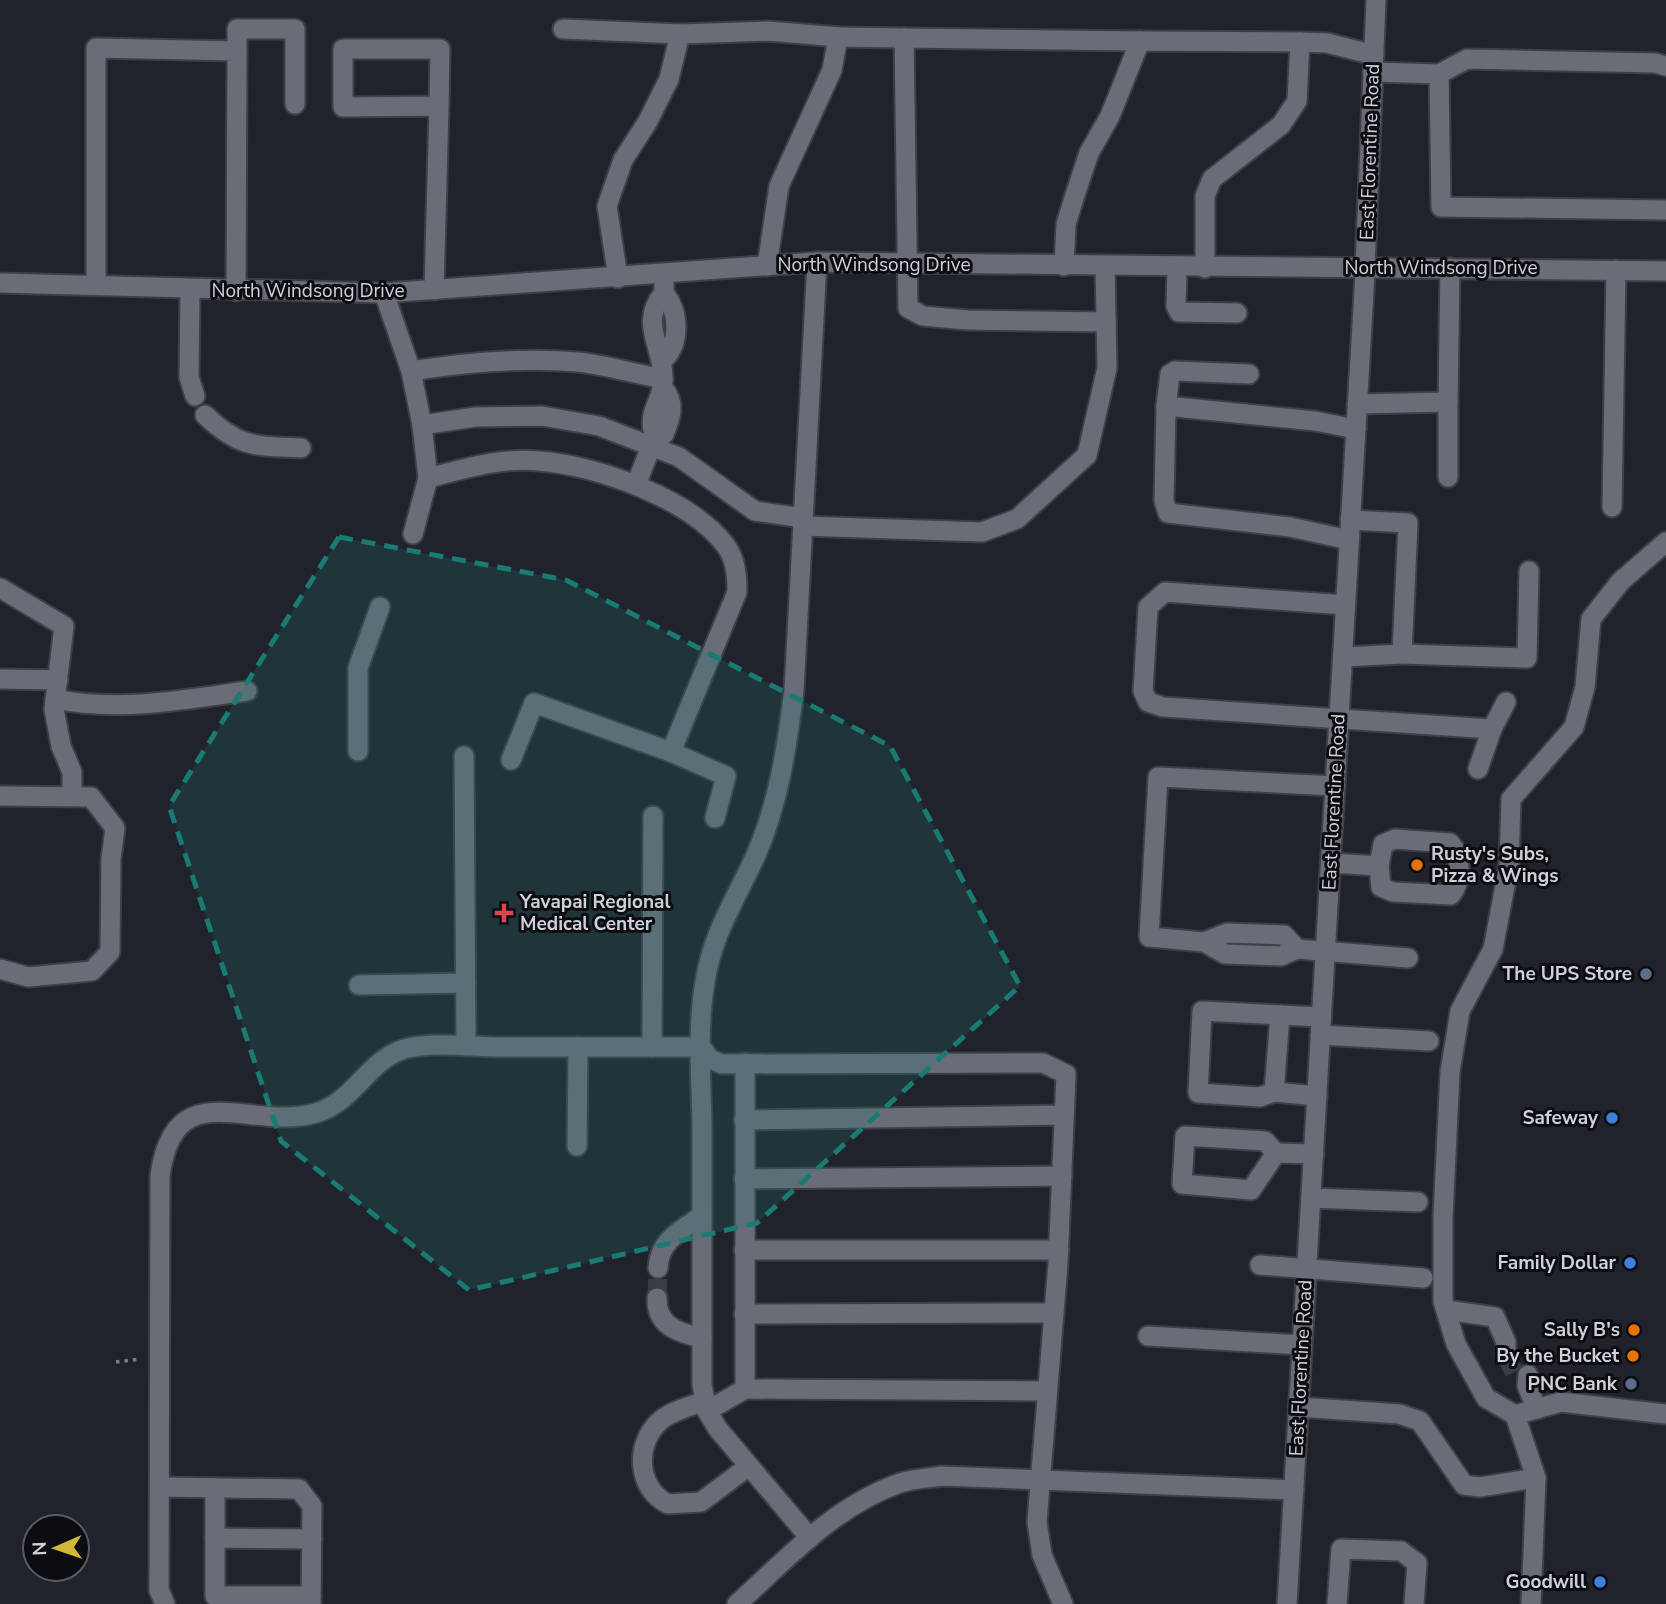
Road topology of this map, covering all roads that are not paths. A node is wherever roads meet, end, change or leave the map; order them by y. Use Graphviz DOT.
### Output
graph roads {
  1 [pos="1376,0"];
  2 [pos="564,29"];
  3 [pos="680,34"];
  4 [pos="838,37"];
  5 [pos="904,38"];
  6 [pos="1140,41"];
  7 [pos="1300,42"];
  8 [pos="237,51"];
  9 [pos="1373,63"];
  10 [pos="1666,66"];
  11 [pos="1440,74"];
  12 [pos="295,104"];
  13 [pos="439,106"];
  14 [pos="1666,210"];
  15 [pos="817,262"];
  16 [pos="906,263"];
  17 [pos="767,266"];
  18 [pos="1064,266"];
  19 [pos="1105,266"];
  20 [pos="1177,267"];
  21 [pos="1365,267"];
  22 [pos="1205,268"];
  23 [pos="1450,268"];
  24 [pos="1616,270"];
  25 [pos="1666,271"];
  26 [pos="618,278"];
  27 [pos="0,283"];
  28 [pos="664,284"];
  29 [pos="96,285"];
  30 [pos="190,290"];
  31 [pos="434,290"];
  32 [pos="236,291"];
  33 [pos="384,293"];
  34 [pos="1237,313"];
  35 [pos="1106,322"];
  36 [pos="411,371"];
  37 [pos="1249,374"];
  38 [pos="663,384"];
  39 [pos="195,396"];
  40 [pos="1448,402"];
  41 [pos="1357,404"];
  42 [pos="1166,406"];
  43 [pos="205,415"];
  44 [pos="422,425"];
  45 [pos="1356,429"];
  46 [pos="653,442"];
  47 [pos="300,448"];
  48 [pos="1448,477"];
  49 [pos="428,478"];
  50 [pos="636,485"];
  51 [pos="1612,507"];
  52 [pos="803,522"];
  53 [pos="1350,530"];
  54 [pos="413,534"];
  55 [pos="1666,542"];
  56 [pos="1529,571"];
  57 [pos="0,589"];
  58 [pos="1345,605"];
  59 [pos="380,607"];
  60 [pos="1402,654"];
  61 [pos="1343,657"];
  62 [pos="0,679"];
  63 [pos="56,690"];
  64 [pos="247,691"];
  65 [pos="1506,702"];
  66 [pos="1339,718"];
  67 [pos="1492,729"];
  68 [pos="358,751"];
  69 [pos="671,752"];
  70 [pos="464,756"];
  71 [pos="511,760"];
  72 [pos="1478,769"];
  73 [pos="1335,786"];
  74 [pos="0,796"];
  75 [pos="72,796"];
  76 [pos="653,816"];
  77 [pos="715,818"];
  78 [pos="1331,863"];
  79 [pos="1379,866"];
  80 [pos="1325,952"];
  81 [pos="1408,958"];
  82 [pos="0,969"];
  83 [pos="466,983"];
  84 [pos="359,985"];
  85 [pos="1280,1015"];
  86 [pos="1321,1026"];
  87 [pos="1429,1041"];
  88 [pos="466,1046"];
  89 [pos="578,1047"];
  90 [pos="652,1047"];
  91 [pos="701,1047"];
  92 [pos="745,1063"];
  93 [pos="1275,1091"];
  94 [pos="1317,1096"];
  95 [pos="1064,1115"];
  96 [pos="744,1120"];
  97 [pos="577,1146"];
  98 [pos="1276,1153"];
  99 [pos="1314,1154"];
  100 [pos="1062,1176"];
  101 [pos="744,1179"];
  102 [pos="1311,1198"];
  103 [pos="1418,1202"];
  104 [pos="702,1216"];
  105 [pos="744,1250"];
  106 [pos="1059,1250"];
  107 [pos="1260,1265"];
  108 [pos="658,1268"];
  109 [pos="1307,1270"];
  110 [pos="1423,1278"];
  111 [pos="657,1298"];
  112 [pos="1446,1310"];
  113 [pos="1054,1313"];
  114 [pos="744,1314"];
  115 [pos="1147,1336"];
  116 [pos="702,1338"];
  117 [pos="1302,1345"];
  118 [pos="1509,1349"];
  119 [pos="1524,1380"];
  120 [pos="745,1389"];
  121 [pos="1047,1391"];
  122 [pos="706,1406"];
  123 [pos="1299,1407"];
  124 [pos="1536,1409"];
  125 [pos="1666,1414"];
  126 [pos="1514,1415"];
  127 [pos="749,1466"];
  128 [pos="1536,1478"];
  129 [pos="1040,1479"];
  130 [pos="161,1487"];
  131 [pos="215,1488"];
  132 [pos="1294,1489"];
  133 [pos="215,1538"];
  134 [pos="810,1538"];
  135 [pos="312,1539"];
  136 [pos="311,1600"];
  137 [pos="165,1604"];
  138 [pos="737,1604"];
  139 [pos="1063,1604"];
  140 [pos="1287,1604"];
  141 [pos="1337,1604"];
  142 [pos="1414,1604"];
  143 [pos="1531,1604"];
  1 -- 9 [label="street, East Florentine Road"];
  2 -- 3 [label="street"];
  3 -- 4 [label="street"];
  3 -- 26 [label="street"];
  4 -- 5 [label="street"];
  4 -- 17 [label="street"];
  5 -- 6 [label="street"];
  5 -- 16 [label="street"];
  6 -- 7 [label="street"];
  6 -- 18 [label="street"];
  7 -- 9 [label="street"];
  7 -- 22 [label="street"];
  8 -- 12 [label="street"];
  8 -- 29 [label="street"];
  8 -- 32 [label="street"];
  9 -- 11 [label="street"];
  9 -- 21 [label="street, East Florentine Road"];
  10 -- 11 [label="street"];
  11 -- 14 [label="street"];
  13 -- 13 [label="street"];
  13 -- 31 [label="street"];
  15 -- 16 [label="street, North Windsong Drive"];
  15 -- 17 [label="street, North Windsong Drive"];
  15 -- 52 [label="street"];
  16 -- 18 [label="street, North Windsong Drive"];
  16 -- 35 [label="street"];
  17 -- 28 [label="street, North Windsong Drive"];
  18 -- 19 [label="street, North Windsong Drive"];
  19 -- 20 [label="street, North Windsong Drive"];
  19 -- 35 [label="street"];
  20 -- 22 [label="street, North Windsong Drive"];
  20 -- 34 [label="street"];
  21 -- 22 [label="street, North Windsong Drive"];
  21 -- 23 [label="street, North Windsong Drive"];
  21 -- 41 [label="street, East Florentine Road"];
  23 -- 24 [label="street, North Windsong Drive"];
  23 -- 40 [label="street"];
  24 -- 25 [label="street, North Windsong Drive"];
  24 -- 51 [label="street"];
  26 -- 28 [label="street, North Windsong Drive"];
  26 -- 31 [label="street, North Windsong Drive"];
  27 -- 29 [label="street, North Windsong Drive"];
  28 -- 38 [label="street"];
  29 -- 30 [label="street, North Windsong Drive"];
  30 -- 32 [label="street, North Windsong Drive"];
  30 -- 39 [label="street"];
  31 -- 33 [label="street, North Windsong Drive"];
  32 -- 33 [label="street, North Windsong Drive"];
  33 -- 36 [label="street"];
  35 -- 52 [label="street"];
  36 -- 38 [label="street"];
  36 -- 44 [label="street"];
  37 -- 42 [label="street"];
  38 -- 46 [label="street"];
  40 -- 41 [label="street"];
  40 -- 48 [label="street"];
  41 -- 45 [label="street, East Florentine Road"];
  42 -- 45 [label="street"];
  42 -- 53 [label="street"];
  43 -- 47 [label="street"];
  44 -- 46 [label="street"];
  44 -- 49 [label="street"];
  45 -- 53 [label="street, East Florentine Road"];
  46 -- 50 [label="street"];
  46 -- 52 [label="street"];
  49 -- 50 [label="street"];
  49 -- 54 [label="street"];
  50 -- 69 [label="street"];
  52 -- 91 [label="street"];
  53 -- 58 [label="street, East Florentine Road"];
  53 -- 60 [label="street"];
  55 -- 112 [label="street"];
  56 -- 60 [label="street"];
  57 -- 63 [label="street"];
  58 -- 61 [label="street, East Florentine Road"];
  58 -- 66 [label="street"];
  59 -- 68 [label="street"];
  60 -- 61 [label="street"];
  61 -- 66 [label="street, East Florentine Road"];
  62 -- 63 [label="street"];
  63 -- 64 [label="street"];
  63 -- 75 [label="street"];
  65 -- 67 [label="street"];
  66 -- 67 [label="street"];
  66 -- 73 [label="street, East Florentine Road"];
  67 -- 72 [label="street"];
  69 -- 71 [label="street"];
  69 -- 77 [label="street"];
  70 -- 83 [label="street"];
  73 -- 78 [label="street, East Florentine Road"];
  73 -- 80 [label="street"];
  74 -- 75 [label="street"];
  75 -- 82 [label="street"];
  76 -- 90 [label="street"];
  78 -- 79 [label="street"];
  78 -- 80 [label="street, East Florentine Road"];
  80 -- 81 [label="street"];
  80 -- 86 [label="street, East Florentine Road"];
  83 -- 84 [label="street"];
  83 -- 88 [label="street"];
  85 -- 86 [label="street"];
  85 -- 93 [label="street"];
  85 -- 93 [label="street"];
  86 -- 87 [label="street"];
  86 -- 94 [label="street, East Florentine Road"];
  88 -- 89 [label="street"];
  88 -- 130 [label="street"];
  89 -- 90 [label="street"];
  89 -- 97 [label="street"];
  90 -- 91 [label="street"];
  91 -- 92 [label="street"];
  91 -- 104 [label="street"];
  92 -- 95 [label="street"];
  92 -- 96 [label="street"];
  93 -- 94 [label="street"];
  94 -- 99 [label="street, East Florentine Road"];
  95 -- 96 [label="street"];
  95 -- 100 [label="street"];
  96 -- 101 [label="street"];
  98 -- 98 [label="street"];
  98 -- 99 [label="street"];
  99 -- 102 [label="street, East Florentine Road"];
  100 -- 101 [label="street"];
  100 -- 106 [label="street"];
  101 -- 105 [label="street"];
  102 -- 103 [label="street"];
  102 -- 109 [label="street, East Florentine Road"];
  104 -- 108 [label="street"];
  104 -- 116 [label="street"];
  105 -- 106 [label="street"];
  105 -- 114 [label="street"];
  106 -- 113 [label="street"];
  107 -- 109 [label="street"];
  109 -- 110 [label="street"];
  109 -- 117 [label="street, East Florentine Road"];
  111 -- 116 [label="street"];
  112 -- 118 [label="street"];
  112 -- 126 [label="street"];
  113 -- 114 [label="street"];
  113 -- 121 [label="street"];
  114 -- 120 [label="street"];
  115 -- 117 [label="street"];
  116 -- 122 [label="street"];
  117 -- 123 [label="street, East Florentine Road"];
  119 -- 124 [label="street"];
  120 -- 121 [label="street"];
  120 -- 122 [label="street"];
  121 -- 129 [label="street"];
  122 -- 127 [label="street"];
  122 -- 127 [label="street"];
  123 -- 128 [label="street"];
  123 -- 132 [label="street, East Florentine Road"];
  124 -- 125 [label="street"];
  124 -- 126 [label="street"];
  126 -- 128 [label="street"];
  127 -- 134 [label="street"];
  128 -- 143 [label="street"];
  129 -- 132 [label="street"];
  129 -- 134 [label="street"];
  129 -- 139 [label="street"];
  130 -- 131 [label="street"];
  130 -- 137 [label="street"];
  131 -- 133 [label="street"];
  131 -- 135 [label="street"];
  132 -- 140 [label="street, East Florentine Road"];
  133 -- 135 [label="street"];
  133 -- 136 [label="street"];
  134 -- 138 [label="street"];
  135 -- 136 [label="street"];
  141 -- 142 [label="street"];
}
